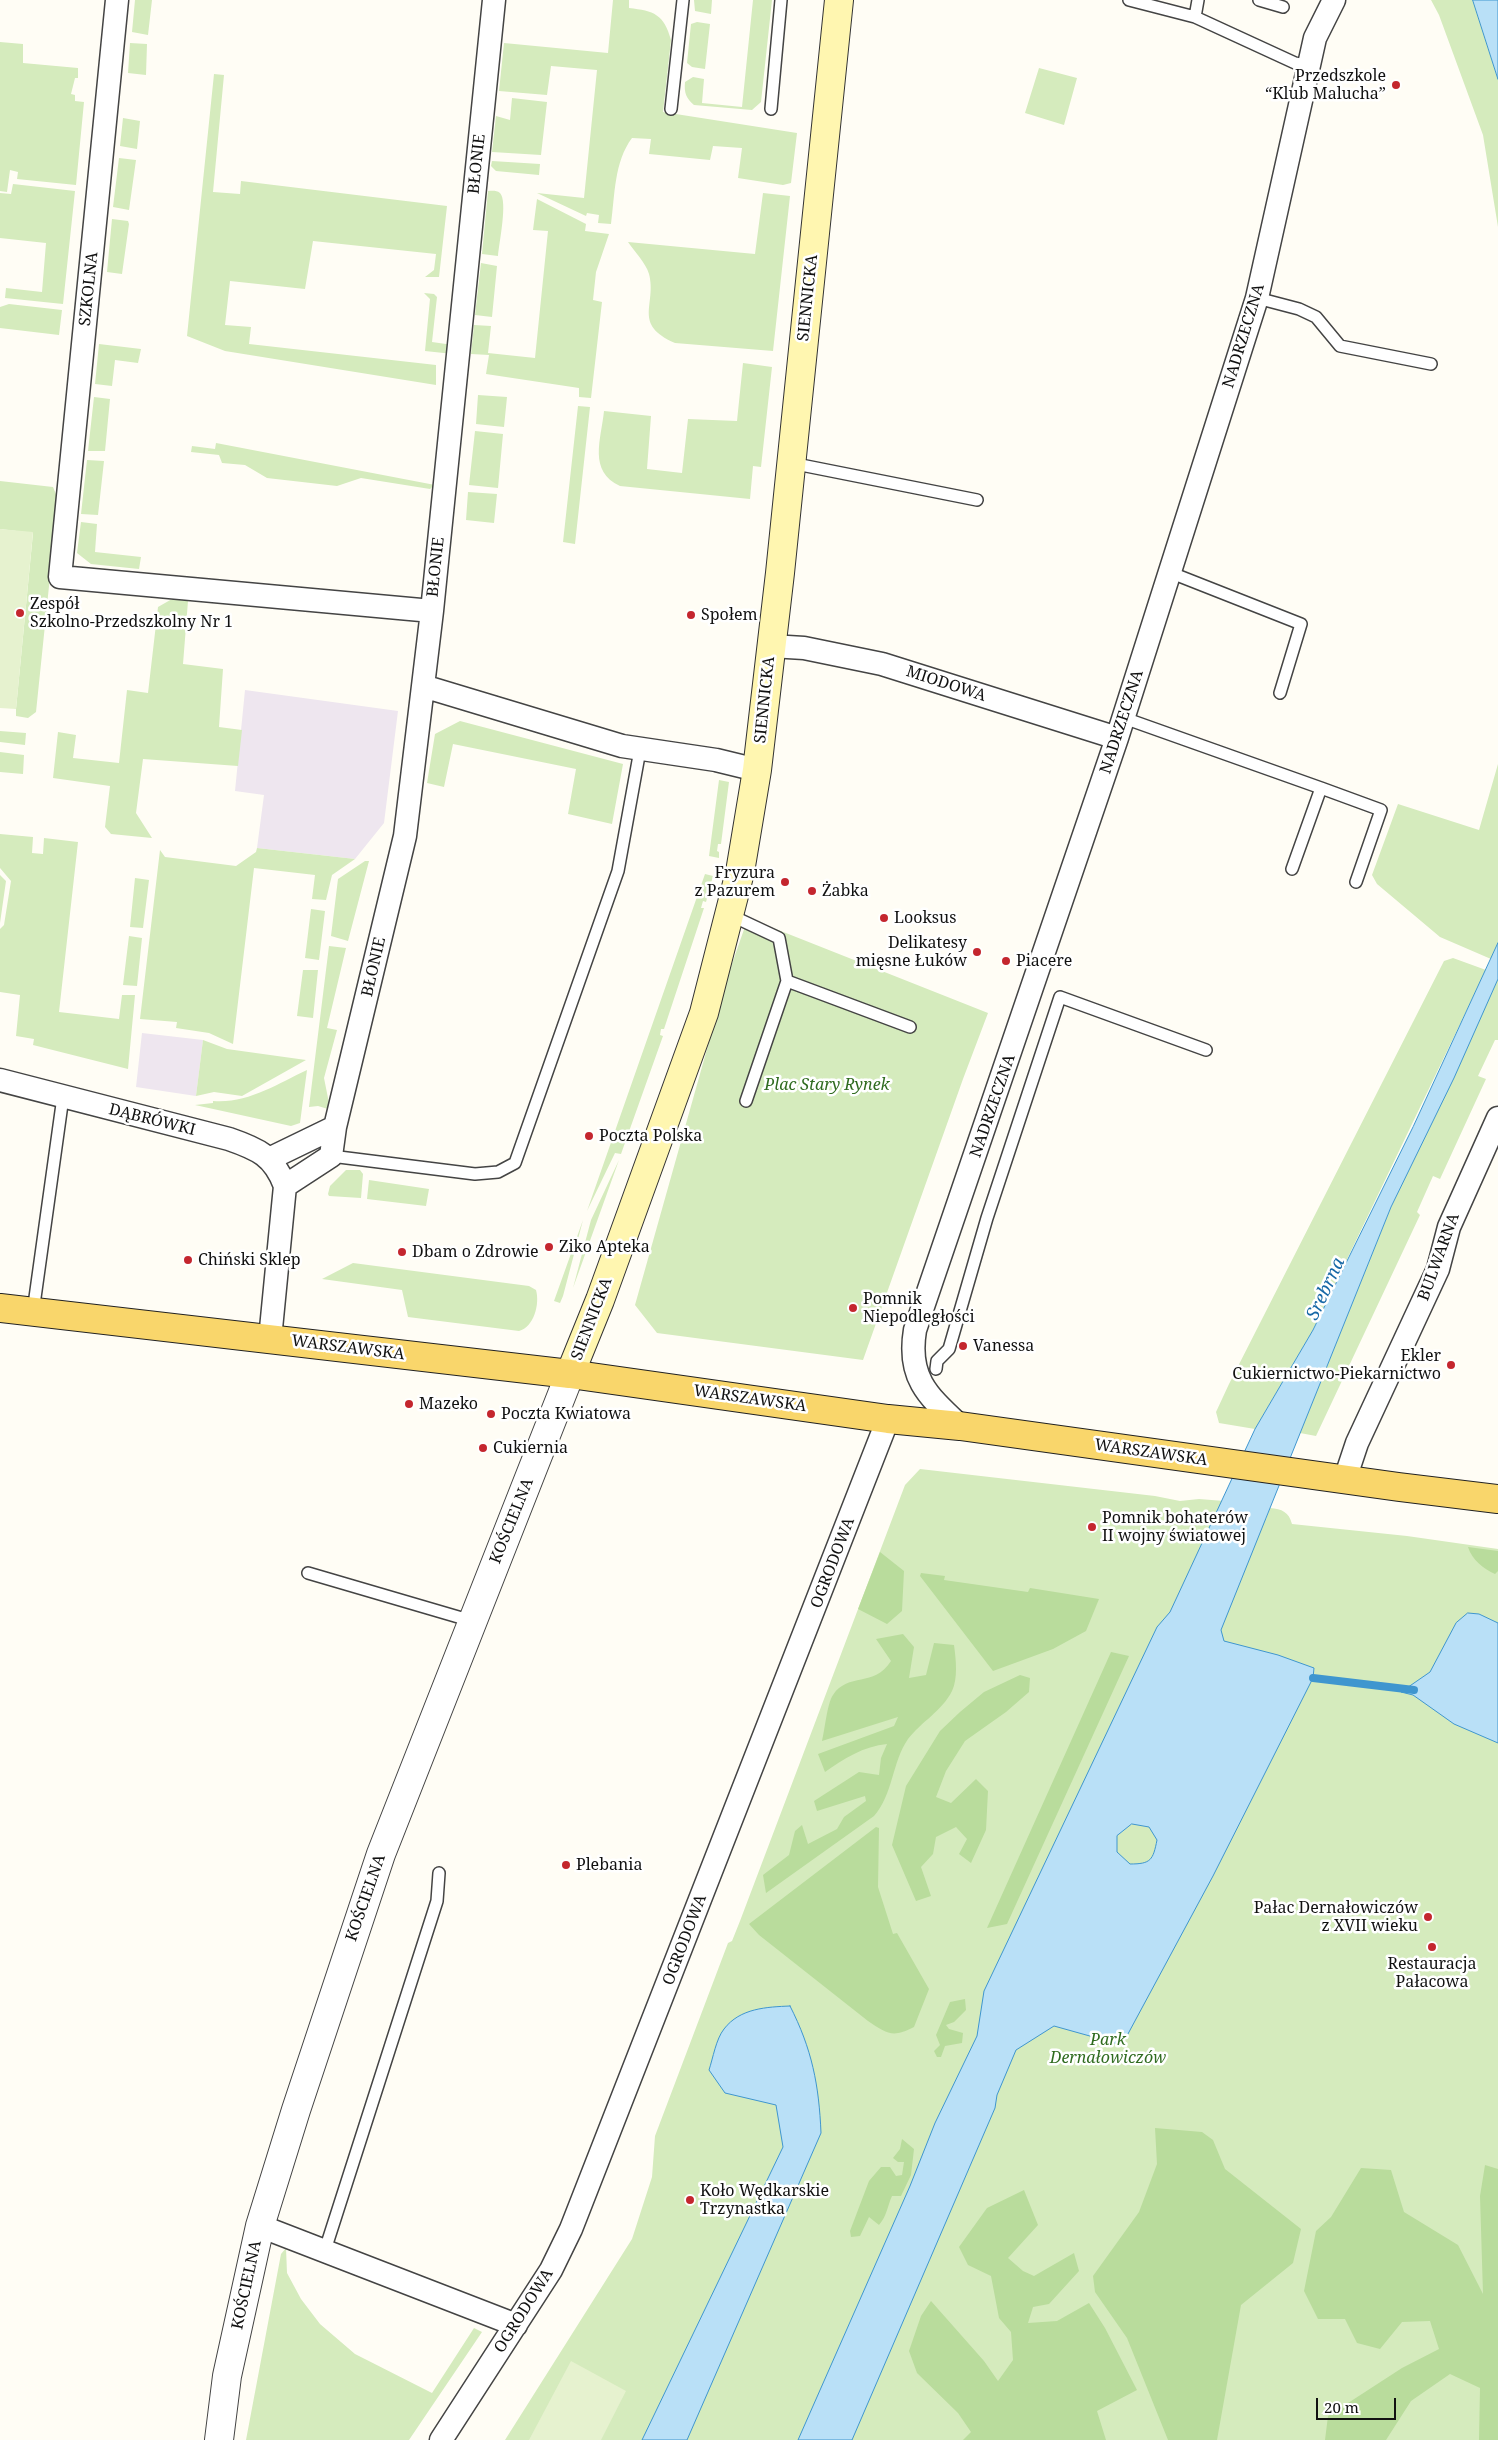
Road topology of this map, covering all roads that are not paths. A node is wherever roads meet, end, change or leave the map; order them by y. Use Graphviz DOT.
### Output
graph roads {
  1 [pos="117,0"];
  2 [pos="494,0"];
  3 [pos="683,0"];
  4 [pos="781,0"];
  5 [pos="839,0"];
  6 [pos="1129,0"];
  7 [pos="1198,0"];
  8 [pos="1259,0"];
  9 [pos="1334,0"];
  10 [pos="1284,7"];
  11 [pos="1194,17"];
  12 [pos="1309,66"];
  13 [pos="671,109"];
  14 [pos="771,109"];
  15 [pos="1257,298"];
  16 [pos="1431,364"];
  17 [pos="791,463"];
  18 [pos="978,500"];
  19 [pos="1169,572"];
  20 [pos="432,611"];
  21 [pos="771,646"];
  22 [pos="423,686"];
  23 [pos="1280,693"];
  24 [pos="1120,728"];
  25 [pos="640,750"];
  26 [pos="757,770"];
  27 [pos="1321,788"];
  28 [pos="1292,869"];
  29 [pos="1356,882"];
  30 [pos="730,915"];
  31 [pos="787,981"];
  32 [pos="910,1027"];
  33 [pos="1206,1050"];
  34 [pos="0,1080"];
  35 [pos="63,1097"];
  36 [pos="746,1100"];
  37 [pos="1498,1118"];
  38 [pos="335,1127"];
  39 [pos="331,1156"];
  40 [pos="269,1159"];
  41 [pos="285,1186"];
  42 [pos="0,1308"];
  43 [pos="34,1312"];
  44 [pos="270,1339"];
  45 [pos="936,1369"];
  46 [pos="570,1374"];
  47 [pos="888,1419"];
  48 [pos="960,1426"];
  49 [pos="1345,1479"];
  50 [pos="1498,1499"];
  51 [pos="308,1573"];
  52 [pos="472,1621"];
  53 [pos="439,1873"];
  54 [pos="260,2226"];
  55 [pos="325,2250"];
  56 [pos="516,2325"];
  57 [pos="219,2440"];
  58 [pos="441,2440"];
  1 -- 20 [label="street, SZKOLNA"];
  2 -- 20 [label="street, BŁONIE"];
  3 -- 13 [label="lane"];
  4 -- 14 [label="lane"];
  5 -- 17 [label="main road, SIENNICKA"];
  6 -- 11 [label="lane"];
  7 -- 11 [label="lane"];
  8 -- 10 [label="lane"];
  9 -- 12 [label="street, NADRZECZNA"];
  11 -- 12 [label="lane"];
  12 -- 15 [label="street, NADRZECZNA"];
  15 -- 16 [label="lane"];
  15 -- 19 [label="street, NADRZECZNA"];
  17 -- 18 [label="lane"];
  17 -- 21 [label="main road, SIENNICKA"];
  19 -- 23 [label="lane"];
  19 -- 24 [label="street, NADRZECZNA"];
  20 -- 22 [label="street, BŁONIE"];
  21 -- 24 [label="street, MIODOWA"];
  21 -- 26 [label="main road, SIENNICKA"];
  22 -- 25 [label="street"];
  22 -- 38 [label="street, BŁONIE"];
  24 -- 27 [label="lane"];
  24 -- 48 [label="street, NADRZECZNA"];
  25 -- 26 [label="street"];
  25 -- 39 [label="lane"];
  26 -- 30 [label="main road, SIENNICKA"];
  27 -- 28 [label="lane"];
  27 -- 29 [label="lane"];
  30 -- 31 [label="lane"];
  30 -- 46 [label="main road, SIENNICKA"];
  31 -- 32 [label="lane"];
  31 -- 36 [label="lane"];
  33 -- 45 [label="lane"];
  34 -- 35 [label="street, DĄBRÓWKI"];
  35 -- 40 [label="street, DĄBRÓWKI"];
  35 -- 43 [label="lane"];
  37 -- 49 [label="street, BULWARNA"];
  38 -- 39 [label="street, BŁONIE"];
  38 -- 40 [label="street"];
  39 -- 41 [label="street"];
  40 -- 41 [label="street, DĄBRÓWKI"];
  41 -- 44 [label="street"];
  42 -- 43 [label="main road, WARSZAWSKA"];
  43 -- 44 [label="main road, WARSZAWSKA"];
  44 -- 46 [label="main road, WARSZAWSKA"];
  46 -- 47 [label="main road, WARSZAWSKA"];
  46 -- 52 [label="street, KOŚCIELNA"];
  47 -- 48 [label="main road, WARSZAWSKA"];
  47 -- 56 [label="street, OGRODOWA"];
  48 -- 49 [label="main road, WARSZAWSKA"];
  49 -- 50 [label="main road, WARSZAWSKA"];
  51 -- 52 [label="lane"];
  52 -- 54 [label="street, KOŚCIELNA"];
  53 -- 55 [label="lane"];
  54 -- 55 [label="street"];
  54 -- 57 [label="street, KOŚCIELNA"];
  55 -- 56 [label="street"];
  56 -- 58 [label="street, OGRODOWA"];
}
